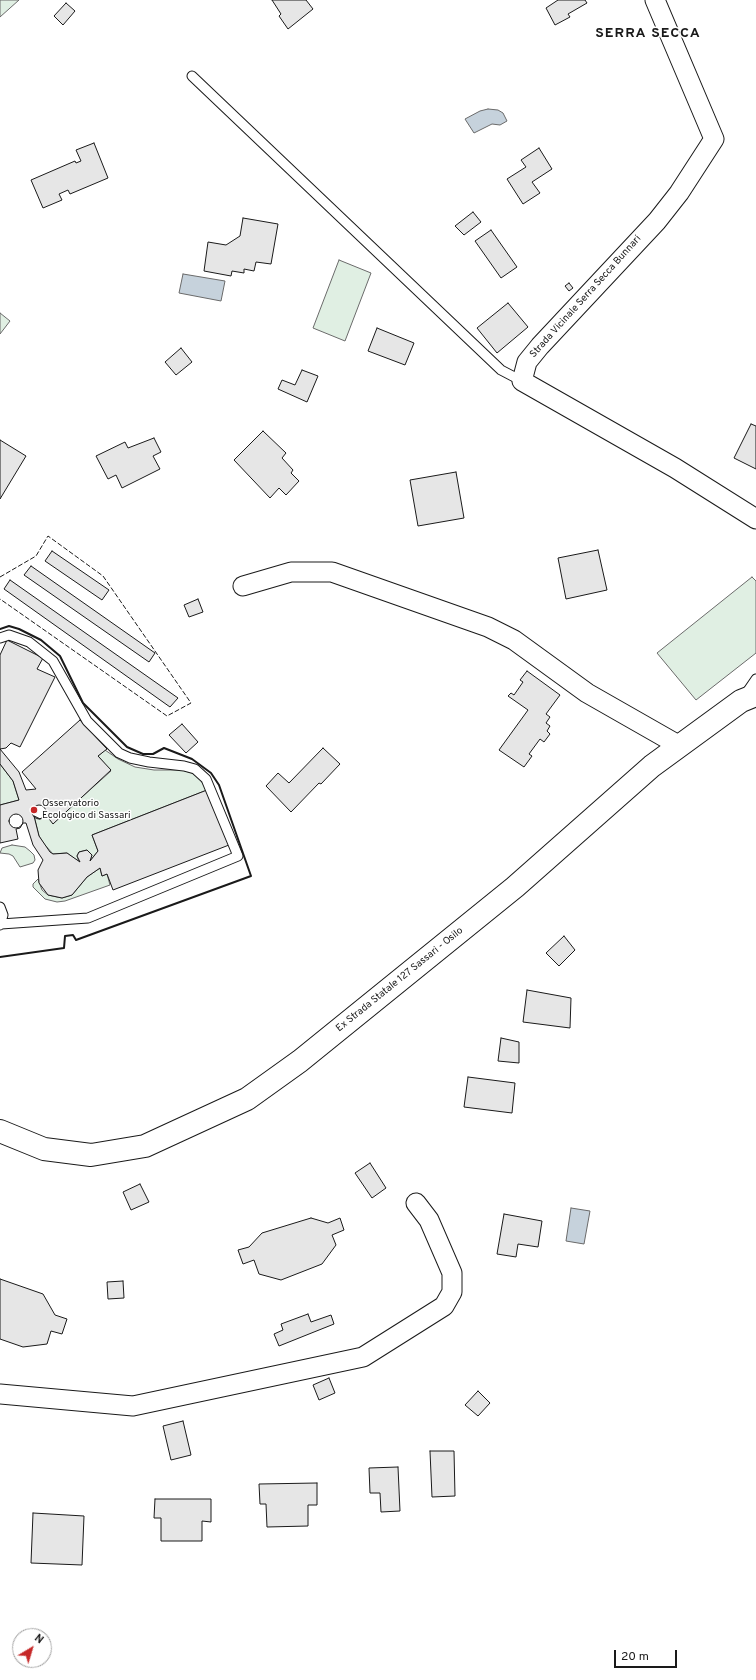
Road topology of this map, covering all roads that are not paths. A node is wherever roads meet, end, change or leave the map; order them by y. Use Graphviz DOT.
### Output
graph roads {
  1 [pos="655,0"];
  2 [pos="192,76"];
  3 [pos="522,381"];
  4 [pos="756,519"];
  5 [pos="243,586"];
  6 [pos="0,638"];
  7 [pos="756,680"];
  8 [pos="749,698"];
  9 [pos="680,746"];
  10 [pos="0,907"];
  11 [pos="0,924"];
  12 [pos="0,1131"];
  13 [pos="416,1203"];
  14 [pos="0,1394"];
  1 -- 3 [label="street, Strada Vicinale Serra Secca Bunnari"];
  2 -- 3 [label="lane"];
  3 -- 4 [label="street"];
  5 -- 9 [label="street"];
  6 -- 11 [label="lane"];
  7 -- 8 [label="lane"];
  8 -- 9 [label="main road, Ex Strada Statale 127 Sassari - Osilo"];
  9 -- 12 [label="main road, Ex Strada Statale 127 Sassari - Osilo"];
  10 -- 11 [label="lane"];
  13 -- 14 [label="street"];
}
